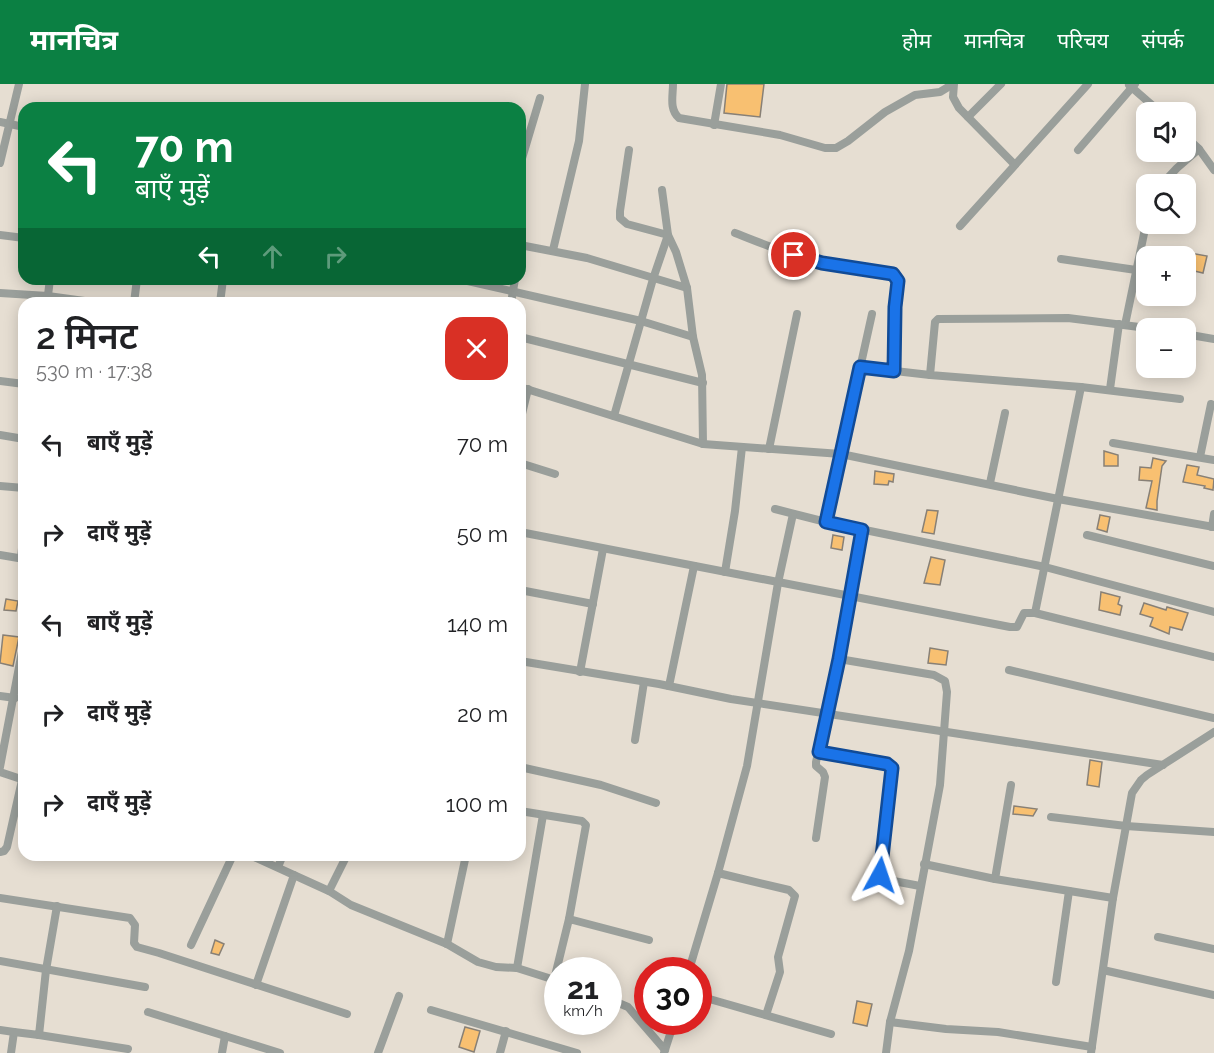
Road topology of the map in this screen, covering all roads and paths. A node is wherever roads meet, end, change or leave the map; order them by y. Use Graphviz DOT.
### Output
graph roads {
  1 [pos="20,84"];
  2 [pos="585,84"];
  3 [pos="674,84"];
  4 [pos="721,84"];
  5 [pos="954,84"];
  6 [pos="1000,84"];
  7 [pos="1088,84"];
  8 [pos="1132,85"];
  9 [pos="540,98"];
  10 [pos="1150,102"];
  11 [pos="969,117"];
  12 [pos="0,122"];
  13 [pos="10,124"];
  14 [pos="714,125"];
  15 [pos="18,126"];
  16 [pos="526,145"];
  17 [pos="1196,146"];
  18 [pos="1199,149"];
  19 [pos="629,150"];
  20 [pos="1078,150"];
  21 [pos="0,163"];
  22 [pos="1015,165"];
  23 [pos="1214,170"];
  24 [pos="1171,174"];
  25 [pos="662,190"];
  26 [pos="960,226"];
  27 [pos="735,233"];
  28 [pos="0,235"];
  29 [pos="668,235"];
  30 [pos="18,237"];
  31 [pos="526,246"];
  32 [pos="553,250"];
  33 [pos="1061,259"];
  34 [pos="1136,270"];
  35 [pos="1136,274"];
  36 [pos="652,279"];
  37 [pos="486,285"];
  38 [pos="514,285"];
  39 [pos="687,288"];
  40 [pos="513,291"];
  41 [pos="0,293"];
  42 [pos="27,297"];
  43 [pos="512,297"];
  44 [pos="797,314"];
  45 [pos="872,314"];
  46 [pos="641,321"];
  47 [pos="1122,325"];
  48 [pos="1136,327"];
  49 [pos="1196,336"];
  50 [pos="693,337"];
  51 [pos="526,339"];
  52 [pos="1214,339"];
  53 [pos="627,366"];
  54 [pos="860,367"];
  55 [pos="894,371"];
  56 [pos="930,375"];
  57 [pos="0,381"];
  58 [pos="18,383"];
  59 [pos="702,383"];
  60 [pos="1081,387"];
  61 [pos="526,389"];
  62 [pos="1110,389"];
  63 [pos="1180,399"];
  64 [pos="1211,404"];
  65 [pos="1005,413"];
  66 [pos="614,416"];
  67 [pos="0,435"];
  68 [pos="18,438"];
  69 [pos="1113,443"];
  70 [pos="703,444"];
  71 [pos="742,447"];
  72 [pos="769,449"];
  73 [pos="841,454"];
  74 [pos="1200,458"];
  75 [pos="1214,460"];
  76 [pos="526,465"];
  77 [pos="555,474"];
  78 [pos="990,483"];
  79 [pos="0,486"];
  80 [pos="18,488"];
  81 [pos="1058,499"];
  82 [pos="775,509"];
  83 [pos="793,514"];
  84 [pos="1214,514"];
  85 [pos="826,522"];
  86 [pos="1213,527"];
  87 [pos="862,530"];
  88 [pos="526,533"];
  89 [pos="1087,535"];
  90 [pos="603,549"];
  91 [pos="0,555"];
  92 [pos="18,557"];
  93 [pos="1214,566"];
  94 [pos="694,567"];
  95 [pos="1045,567"];
  96 [pos="725,572"];
  97 [pos="778,583"];
  98 [pos="526,591"];
  99 [pos="850,595"];
  100 [pos="593,604"];
  101 [pos="1214,612"];
  102 [pos="1035,613"];
  103 [pos="1214,657"];
  104 [pos="839,659"];
  105 [pos="526,662"];
  106 [pos="1009,670"];
  107 [pos="580,672"];
  108 [pos="18,679"];
  109 [pos="644,682"];
  110 [pos="669,686"];
  111 [pos="0,696"];
  112 [pos="15,698"];
  113 [pos="757,703"];
  114 [pos="828,713"];
  115 [pos="1214,718"];
  116 [pos="1214,732"];
  117 [pos="944,733"];
  118 [pos="635,740"];
  119 [pos="819,752"];
  120 [pos="1162,765"];
  121 [pos="526,768"];
  122 [pos="0,770"];
  123 [pos="18,778"];
  124 [pos="1011,785"];
  125 [pos="18,801"];
  126 [pos="656,802"];
  127 [pos="526,812"];
  128 [pos="543,815"];
  129 [pos="1051,817"];
  130 [pos="1126,826"];
  131 [pos="1214,832"];
  132 [pos="816,838"];
  133 [pos="0,852"];
  134 [pos="230,861"];
  135 [pos="264,861"];
  136 [pos="280,861"];
  137 [pos="344,861"];
  138 [pos="465,861"];
  139 [pos="924,864"];
  140 [pos="278,867"];
  141 [pos="718,873"];
  142 [pos="294,875"];
  143 [pos="995,879"];
  144 [pos="920,886"];
  145 [pos="329,891"];
  146 [pos="1069,891"];
  147 [pos="0,898"];
  148 [pos="1113,898"];
  149 [pos="57,906"];
  150 [pos="569,919"];
  151 [pos="1158,937"];
  152 [pos="649,940"];
  153 [pos="447,944"];
  154 [pos="191,945"];
  155 [pos="1214,949"];
  156 [pos="561,957"];
  157 [pos="693,957"];
  158 [pos="0,962"];
  159 [pos="517,968"];
  160 [pos="46,970"];
  161 [pos="1104,970"];
  162 [pos="544,977"];
  163 [pos="1056,982"];
  164 [pos="256,985"];
  165 [pos="145,987"];
  166 [pos="1214,995"];
  167 [pos="399,996"];
  168 [pos="712,1000"];
  169 [pos="622,1004"];
  170 [pos="431,1010"];
  171 [pos="148,1012"];
  172 [pos="347,1014"];
  173 [pos="766,1016"];
  174 [pos="890,1022"];
  175 [pos="0,1030"];
  176 [pos="506,1031"];
  177 [pos="14,1032"];
  178 [pos="831,1034"];
  179 [pos="39,1035"];
  180 [pos="670,1035"];
  181 [pos="225,1036"];
  182 [pos="128,1049"];
  183 [pos="1091,1050"];
  184 [pos="665,1052"];
  185 [pos="11,1053"];
  186 [pos="222,1053"];
  187 [pos="280,1053"];
  188 [pos="378,1053"];
  189 [pos="500,1053"];
  190 [pos="578,1053"];
  191 [pos="886,1053"];
  1 -- 13 [label="street"];
  2 -- 32 [label="street"];
  3 -- 14 [label="street"];
  4 -- 14 [label="street"];
  5 -- 11 [label="street"];
  5 -- 14 [label="street"];
  6 -- 11 [label="street"];
  7 -- 22 [label="street"];
  8 -- 10 [label="street"];
  8 -- 20 [label="street"];
  9 -- 16 [label="street"];
  11 -- 22 [label="street"];
  12 -- 13 [label="street"];
  13 -- 15 [label="street"];
  13 -- 21 [label="street"];
  17 -- 18 [label="street"];
  18 -- 23 [label="street"];
  18 -- 24 [label="street"];
  19 -- 29 [label="street"];
  22 -- 26 [label="street"];
  25 -- 29 [label="street"];
  27 -- 55 [label="street"];
  28 -- 30 [label="street"];
  29 -- 36 [label="street"];
  29 -- 39 [label="street"];
  31 -- 32 [label="street"];
  32 -- 36 [label="street"];
  33 -- 34 [label="street"];
  35 -- 47 [label="street"];
  36 -- 39 [label="street"];
  36 -- 46 [label="street"];
  37 -- 40 [label="street"];
  38 -- 40 [label="street"];
  39 -- 50 [label="street"];
  40 -- 43 [label="street"];
  40 -- 46 [label="street"];
  41 -- 42 [label="street"];
  44 -- 72 [label="street"];
  45 -- 54 [label="street"];
  46 -- 50 [label="street"];
  46 -- 53 [label="street"];
  47 -- 48 [label="street"];
  47 -- 56 [label="street"];
  47 -- 62 [label="street"];
  49 -- 52 [label="street"];
  50 -- 59 [label="street"];
  51 -- 53 [label="street"];
  53 -- 59 [label="street"];
  53 -- 66 [label="street"];
  54 -- 55 [label="street"];
  54 -- 73 [label="street"];
  55 -- 56 [label="street"];
  56 -- 60 [label="street"];
  57 -- 58 [label="street"];
  59 -- 70 [label="street"];
  60 -- 62 [label="street"];
  60 -- 81 [label="street"];
  61 -- 66 [label="street"];
  62 -- 63 [label="street"];
  64 -- 74 [label="street"];
  65 -- 78 [label="street"];
  66 -- 70 [label="street"];
  67 -- 68 [label="street"];
  69 -- 74 [label="street"];
  70 -- 71 [label="street"];
  71 -- 72 [label="street"];
  71 -- 96 [label="street"];
  72 -- 73 [label="street"];
  73 -- 78 [label="street"];
  73 -- 85 [label="street"];
  74 -- 75 [label="street"];
  76 -- 77 [label="street"];
  78 -- 81 [label="street"];
  79 -- 80 [label="street"];
  81 -- 86 [label="street"];
  81 -- 95 [label="street"];
  82 -- 83 [label="street"];
  83 -- 85 [label="street"];
  83 -- 97 [label="street"];
  84 -- 86 [label="street"];
  85 -- 87 [label="street"];
  87 -- 95 [label="street"];
  87 -- 99 [label="street"];
  88 -- 90 [label="street"];
  89 -- 93 [label="street"];
  90 -- 94 [label="street"];
  90 -- 100 [label="street"];
  91 -- 92 [label="street"];
  94 -- 96 [label="street"];
  94 -- 110 [label="street"];
  95 -- 101 [label="street"];
  95 -- 102 [label="street"];
  96 -- 97 [label="street"];
  97 -- 99 [label="street"];
  97 -- 113 [label="street"];
  98 -- 100 [label="street"];
  99 -- 102 [label="street"];
  99 -- 104 [label="street"];
  100 -- 107 [label="street"];
  102 -- 103 [label="street"];
  104 -- 114 [label="street"];
  104 -- 117 [label="street"];
  105 -- 107 [label="street"];
  106 -- 115 [label="street"];
  107 -- 109 [label="street"];
  108 -- 112 [label="street"];
  109 -- 110 [label="street"];
  109 -- 118 [label="street"];
  110 -- 113 [label="street"];
  111 -- 112 [label="street"];
  112 -- 122 [label="street"];
  113 -- 114 [label="street"];
  113 -- 141 [label="street"];
  114 -- 117 [label="street"];
  114 -- 119 [label="street"];
  116 -- 120 [label="street"];
  117 -- 120 [label="street"];
  117 -- 139 [label="street"];
  119 -- 132 [label="street"];
  119 -- 144 [label="street"];
  120 -- 130 [label="street"];
  121 -- 126 [label="street"];
  122 -- 123 [label="street"];
  124 -- 143 [label="street"];
  125 -- 133 [label="street"];
  127 -- 128 [label="street"];
  128 -- 150 [label="street"];
  128 -- 159 [label="street"];
  129 -- 130 [label="street"];
  130 -- 131 [label="street"];
  130 -- 148 [label="street"];
  134 -- 154 [label="street"];
  135 -- 140 [label="street"];
  136 -- 140 [label="street"];
  137 -- 145 [label="street"];
  138 -- 153 [label="street"];
  139 -- 143 [label="street"];
  139 -- 144 [label="street"];
  140 -- 142 [label="street"];
  141 -- 157 [label="street"];
  141 -- 173 [label="street"];
  142 -- 145 [label="street"];
  142 -- 164 [label="street"];
  143 -- 146 [label="street"];
  144 -- 174 [label="street"];
  145 -- 153 [label="street"];
  146 -- 148 [label="street"];
  146 -- 163 [label="street"];
  147 -- 149 [label="street"];
  148 -- 161 [label="street"];
  149 -- 160 [label="street"];
  149 -- 164 [label="street"];
  150 -- 152 [label="street"];
  150 -- 156 [label="street"];
  151 -- 155 [label="street"];
  153 -- 159 [label="street"];
  158 -- 160 [label="street"];
  159 -- 162 [label="street"];
  160 -- 165 [label="street"];
  160 -- 179 [label="street"];
  161 -- 166 [label="street"];
  161 -- 183 [label="street"];
  164 -- 172 [label="street"];
  167 -- 188 [label="street"];
  168 -- 173 [label="street"];
  169 -- 184 [label="street"];
  170 -- 176 [label="street"];
  171 -- 181 [label="street"];
  173 -- 178 [label="street"];
  174 -- 183 [label="street"];
  174 -- 191 [label="street"];
  175 -- 177 [label="street"];
  176 -- 189 [label="street"];
  176 -- 190 [label="street"];
  177 -- 179 [label="street"];
  177 -- 185 [label="street"];
  179 -- 182 [label="street"];
  180 -- 184 [label="street"];
  181 -- 186 [label="street"];
  181 -- 187 [label="street"];
}
